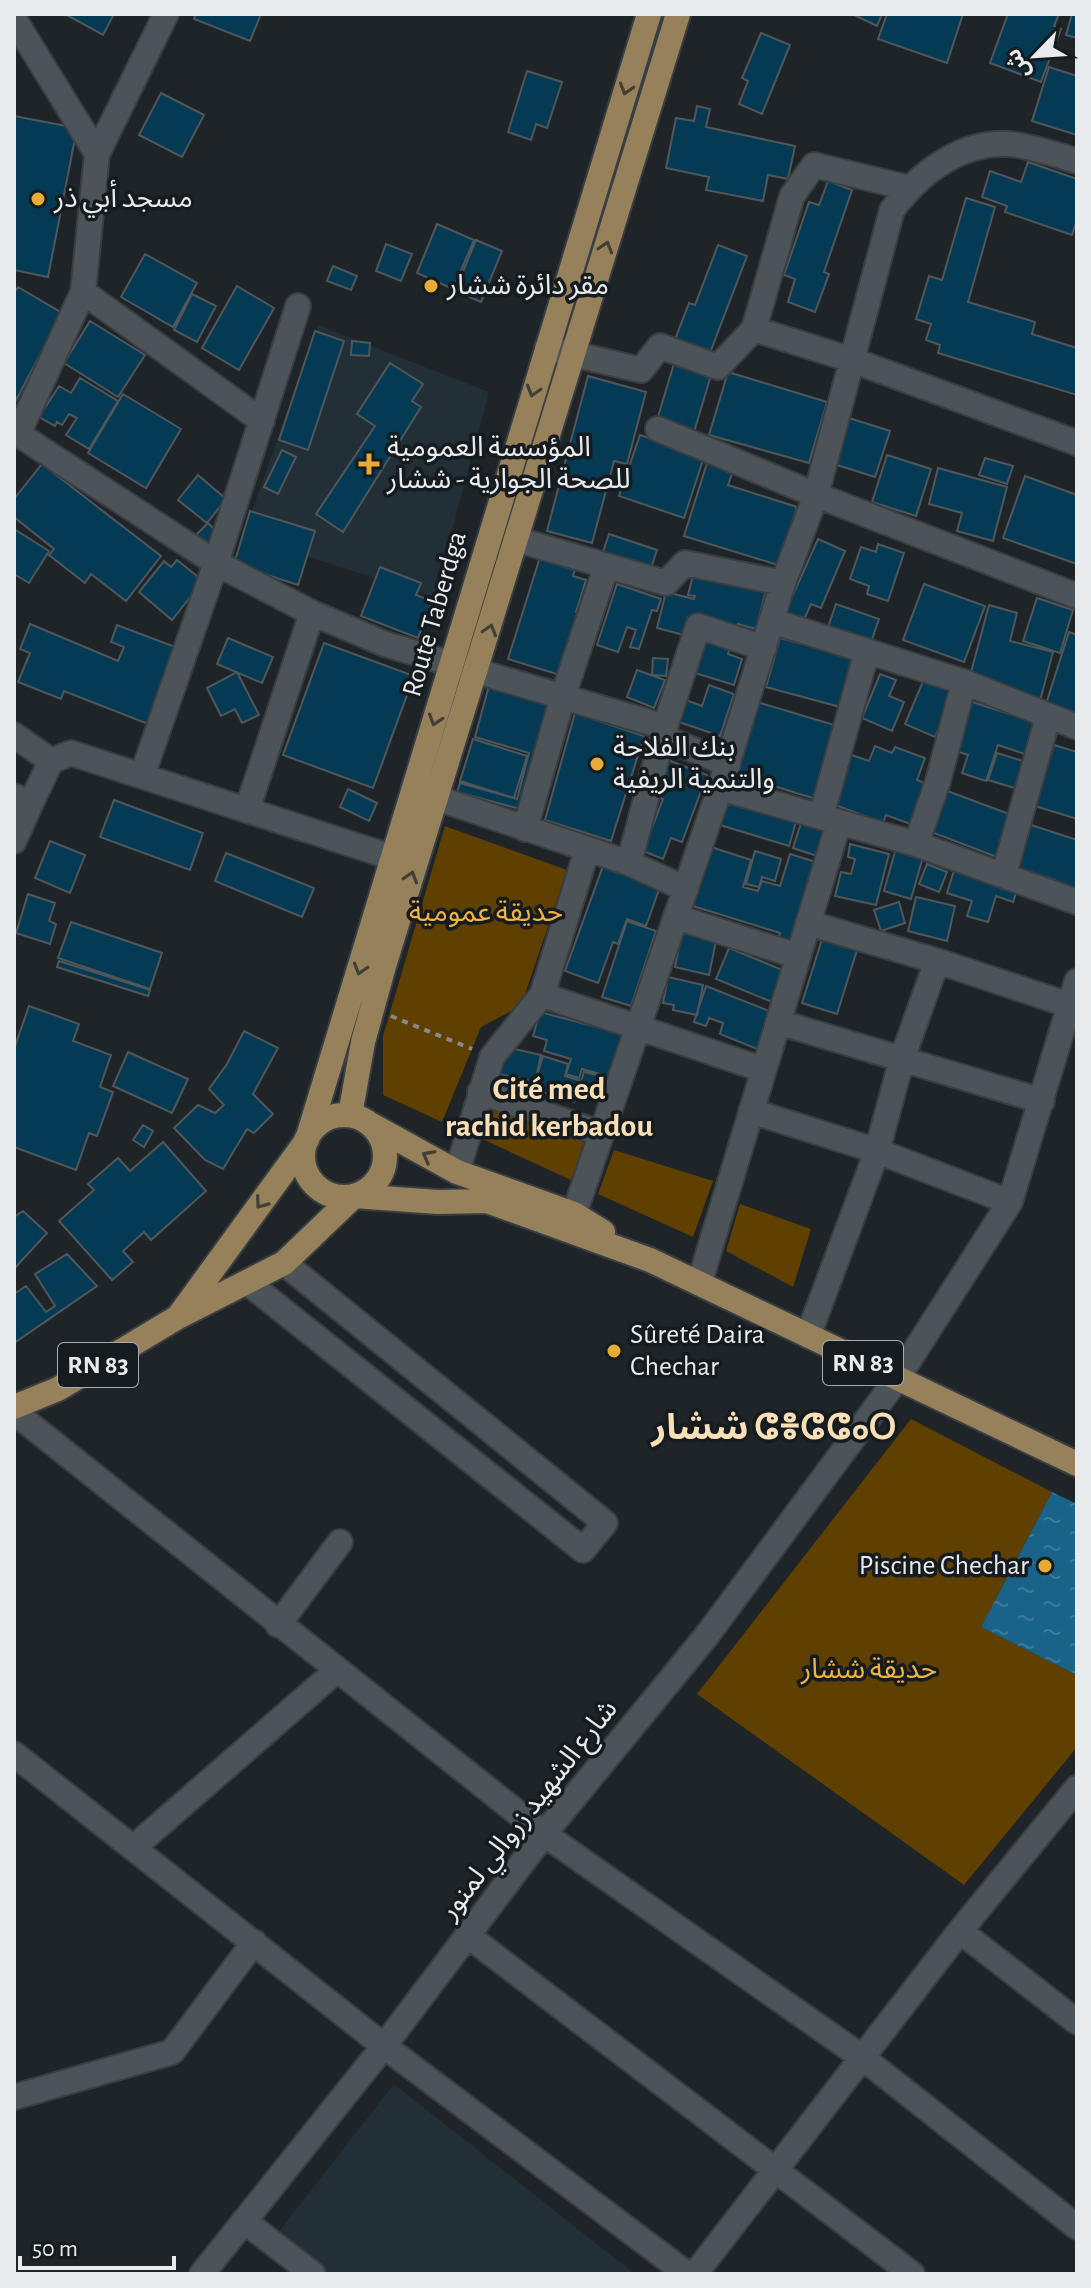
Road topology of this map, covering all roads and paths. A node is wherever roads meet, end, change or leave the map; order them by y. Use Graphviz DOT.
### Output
graph roads {
  1 [pos="166,14"];
  2 [pos="649,14"];
  3 [pos="678,14"];
  4 [pos="14,19"];
  5 [pos="97,154"];
  6 [pos="1077,161"];
  7 [pos="909,188"];
  8 [pos="83,292"];
  9 [pos="298,306"];
  10 [pos="754,329"];
  11 [pos="547,348"];
  12 [pos="572,357"];
  13 [pos="852,360"];
  14 [pos="262,421"];
  15 [pos="658,429"];
  16 [pos="16,441"];
  17 [pos="1077,443"];
  18 [pos="505,483"];
  19 [pos="530,491"];
  20 [pos="816,495"];
  21 [pos="518,540"];
  22 [pos="216,563"];
  23 [pos="606,567"];
  24 [pos="783,583"];
  25 [pos="1077,596"];
  26 [pos="312,613"];
  27 [pos="772,621"];
  28 [pos="764,648"];
  29 [pos="867,651"];
  30 [pos="453,665"];
  31 [pos="477,672"];
  32 [pos="964,682"];
  33 [pos="563,696"];
  34 [pos="1048,717"];
  35 [pos="1077,727"];
  36 [pos="664,732"];
  37 [pos="14,735"];
  38 [pos="51,761"];
  39 [pos="728,764"];
  40 [pos="142,776"];
  41 [pos="720,788"];
  42 [pos="424,794"];
  43 [pos="22,800"];
  44 [pos="247,810"];
  45 [pos="830,820"];
  46 [pos="525,829"];
  47 [pos="14,841"];
  48 [pos="916,844"];
  49 [pos="587,850"];
  50 [pos="394,858"];
  51 [pos="629,863"];
  52 [pos="1004,874"];
  53 [pos="686,889"];
  54 [pos="1077,902"];
  55 [pos="676,917"];
  56 [pos="808,923"];
  57 [pos="797,956"];
  58 [pos="937,961"];
  59 [pos="1077,981"];
  60 [pos="542,995"];
  61 [pos="1069,1005"];
  62 [pos="372,1008"];
  63 [pos="778,1022"];
  64 [pos="637,1025"];
  65 [pos="492,1057"];
  66 [pos="902,1059"];
  67 [pos="764,1070"];
  68 [pos="480,1092"];
  69 [pos="1042,1101"];
  70 [pos="751,1111"];
  71 [pos="360,1120"];
  72 [pos="600,1133"];
  73 [pos="307,1140"];
  74 [pos="877,1151"];
  75 [pos="457,1172"];
  76 [pos="354,1196"];
  77 [pos="1010,1202"];
  78 [pos="574,1214"];
  79 [pos="650,1260"];
  80 [pos="284,1263"];
  81 [pos="700,1281"];
  82 [pos="247,1282"];
  83 [pos="178,1317"];
  84 [pos="808,1336"];
  85 [pos="897,1379"];
  86 [pos="14,1409"];
  87 [pos="1077,1464"];
  88 [pos="340,1542"];
  89 [pos="278,1625"];
  90 [pos="336,1671"];
  91 [pos="14,1754"];
  92 [pos="1077,1788"];
  93 [pos="544,1834"];
  94 [pos="134,1847"];
  95 [pos="960,1931"];
  96 [pos="467,1935"];
  97 [pos="254,1942"];
  98 [pos="1077,2022"];
  99 [pos="384,2046"];
  100 [pos="863,2058"];
  101 [pos="14,2097"];
  102 [pos="775,2171"];
  103 [pos="244,2221"];
  104 [pos="1077,2227"];
  105 [pos="202,2274"];
  106 [pos="313,2274"];
  107 [pos="687,2274"];
  108 [pos="695,2274"];
  109 [pos="912,2274"];
  1 -- 5 [label="street"];
  2 -- 11 [label="main road, Route Taberdga, one-way"];
  12 -- 3 [label="main road, Route Taberdga, one-way"];
  4 -- 5 [label="street"];
  5 -- 8 [label="street"];
  6 -- 7 [label="street"];
  7 -- 10 [label="street"];
  7 -- 13 [label="street"];
  8 -- 14 [label="street"];
  8 -- 16 [label="street"];
  9 -- 14 [label="street"];
  10 -- 12 [label="street"];
  10 -- 13 [label="street"];
  11 -- 12 [label="street"];
  11 -- 18 [label="main road, Route Taberdga, one-way"];
  12 -- 19 [label="main road, Route Taberdga"];
  13 -- 17 [label="street"];
  13 -- 20 [label="street"];
  14 -- 22 [label="street"];
  15 -- 20 [label="street"];
  16 -- 22 [label="street"];
  18 -- 19 [label="main road"];
  18 -- 30 [label="main road, Route Taberdga"];
  19 -- 21 [label="main road, Route Taberdga"];
  20 -- 24 [label="street"];
  20 -- 25 [label="street"];
  21 -- 23 [label="street"];
  31 -- 21 [label="main road, Route Taberdga, one-way"];
  22 -- 26 [label="street"];
  22 -- 40 [label="street"];
  23 -- 24 [label="street"];
  23 -- 33 [label="street"];
  24 -- 27 [label="street"];
  26 -- 30 [label="street"];
  26 -- 44 [label="street"];
  27 -- 28 [label="street"];
  27 -- 29 [label="street"];
  28 -- 36 [label="street"];
  28 -- 39 [label="street"];
  29 -- 32 [label="street"];
  29 -- 45 [label="street"];
  30 -- 31 [label="street"];
  30 -- 42 [label="main road, Route Taberdga, one-way"];
  31 -- 33 [label="street"];
  31 -- 42 [label="main road, Route Taberdga"];
  32 -- 34 [label="street"];
  32 -- 48 [label="street"];
  33 -- 36 [label="street"];
  33 -- 46 [label="street"];
  34 -- 35 [label="street"];
  34 -- 52 [label="street"];
  36 -- 39 [label="street"];
  36 -- 51 [label="street"];
  37 -- 38 [label="street"];
  38 -- 40 [label="street"];
  38 -- 43 [label="street"];
  39 -- 41 [label="street"];
  40 -- 44 [label="street"];
  41 -- 45 [label="street"];
  41 -- 53 [label="street"];
  42 -- 46 [label="street"];
  42 -- 50 [label="main road, Route Taberdga"];
  62 -- 42 [label="main road, Route Taberdga, one-way"];
  43 -- 47 [label="street"];
  44 -- 50 [label="street"];
  45 -- 48 [label="street"];
  45 -- 56 [label="street"];
  46 -- 49 [label="street"];
  48 -- 52 [label="street"];
  49 -- 51 [label="street"];
  49 -- 60 [label="street"];
  50 -- 73 [label="main road, Route Taberdga, one-way"];
  51 -- 53 [label="street"];
  52 -- 54 [label="street"];
  53 -- 55 [label="street"];
  55 -- 57 [label="street"];
  55 -- 64 [label="street"];
  56 -- 57 [label="street"];
  56 -- 58 [label="street"];
  57 -- 63 [label="street"];
  58 -- 61 [label="street"];
  58 -- 66 [label="street"];
  59 -- 61 [label="street, شارع الشهيد زروالي لمنور"];
  60 -- 64 [label="street"];
  60 -- 65 [label="street"];
  61 -- 69 [label="street, شارع الشهيد زروالي لمنور"];
  62 -- 65 [label="path"];
  62 -- 71 [label="main road, Route Taberdga"];
  63 -- 66 [label="street"];
  63 -- 67 [label="street"];
  64 -- 67 [label="street"];
  64 -- 72 [label="street"];
  65 -- 68 [label="street"];
  66 -- 69 [label="street"];
  66 -- 74 [label="street"];
  67 -- 70 [label="street"];
  68 -- 72 [label="street"];
  68 -- 75 [label="street"];
  69 -- 77 [label="street, شارع الشهيد زروالي لمنور"];
  70 -- 74 [label="street"];
  70 -- 81 [label="street"];
  71 -- 73 [label="main road"];
  75 -- 71 [label="main road, RN 83, one-way"];
  71 -- 76 [label="main road"];
  72 -- 78 [label="street"];
  73 -- 76 [label="main road"];
  73 -- 83 [label="main road, RN 83, one-way"];
  74 -- 77 [label="street"];
  74 -- 84 [label="street"];
  75 -- 78 [label="main road, RN 83"];
  76 -- 79 [label="main road, RN 83"];
  76 -- 80 [label="main road, RN 83"];
  77 -- 85 [label="street, شارع الشهيد زروالي لمنور"];
  78 -- 79 [label="main road, RN 83"];
  79 -- 81 [label="main road, RN 83"];
  80 -- 82 [label="main road, RN 83"];
  80 -- 82 [label="street"];
  81 -- 84 [label="main road, RN 83"];
  82 -- 83 [label="main road, RN 83"];
  83 -- 86 [label="main road, RN 83"];
  84 -- 85 [label="main road, RN 83"];
  85 -- 87 [label="main road, RN 83"];
  85 -- 93 [label="street, شارع الشهيد زروالي لمنور"];
  86 -- 89 [label="street"];
  88 -- 89 [label="street"];
  89 -- 90 [label="street"];
  90 -- 93 [label="street"];
  90 -- 94 [label="street"];
  91 -- 94 [label="street"];
  92 -- 95 [label="street"];
  93 -- 96 [label="street, شارع الشهيد زروالي لمنور"];
  93 -- 100 [label="street"];
  94 -- 97 [label="street"];
  95 -- 98 [label="street"];
  95 -- 100 [label="street"];
  96 -- 99 [label="street, شارع الشهيد زروالي لمنور"];
  96 -- 102 [label="street"];
  97 -- 99 [label="street"];
  97 -- 101 [label="street"];
  99 -- 103 [label="street, شارع الشهيد زروالي لمنور"];
  99 -- 107 [label="street"];
  100 -- 102 [label="street"];
  100 -- 104 [label="street"];
  102 -- 108 [label="street"];
  102 -- 109 [label="street"];
  103 -- 105 [label="street, شارع الشهيد زروالي لمنور"];
  103 -- 106 [label="street"];
}
